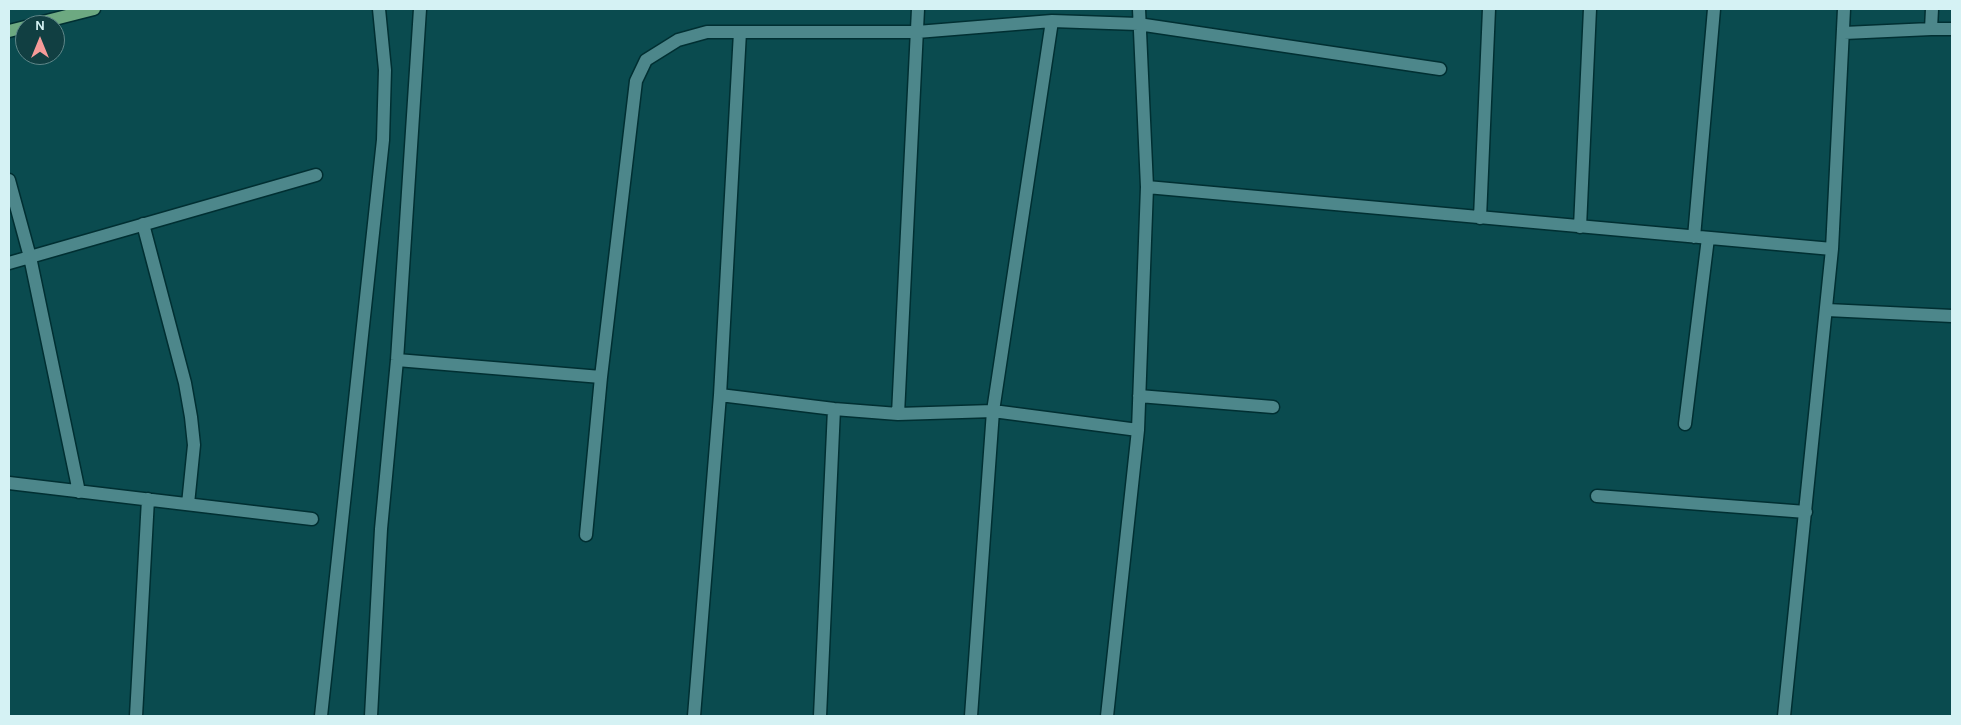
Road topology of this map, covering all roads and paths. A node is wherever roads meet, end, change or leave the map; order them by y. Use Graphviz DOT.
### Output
graph roads {
  1 [pos="94,9"];
  2 [pos="379,9"];
  3 [pos="420,9"];
  4 [pos="918,9"];
  5 [pos="1139,9"];
  6 [pos="1490,9"];
  7 [pos="1590,9"];
  8 [pos="1714,9"];
  9 [pos="1844,9"];
  10 [pos="1932,9"];
  11 [pos="65,16"];
  12 [pos="1052,22"];
  13 [pos="1138,24"];
  14 [pos="1931,29"];
  15 [pos="1952,29"];
  16 [pos="740,32"];
  17 [pos="917,32"];
  18 [pos="1844,33"];
  19 [pos="1440,69"];
  20 [pos="316,175"];
  21 [pos="9,180"];
  22 [pos="1147,187"];
  23 [pos="1480,218"];
  24 [pos="144,224"];
  25 [pos="1580,227"];
  26 [pos="1694,237"];
  27 [pos="1708,238"];
  28 [pos="1832,250"];
  29 [pos="30,257"];
  30 [pos="9,263"];
  31 [pos="1827,310"];
  32 [pos="1952,316"];
  33 [pos="398,360"];
  34 [pos="601,377"];
  35 [pos="720,394"];
  36 [pos="1139,396"];
  37 [pos="1273,407"];
  38 [pos="834,409"];
  39 [pos="993,411"];
  40 [pos="898,414"];
  41 [pos="1685,424"];
  42 [pos="1138,430"];
  43 [pos="9,483"];
  44 [pos="80,492"];
  45 [pos="1597,496"];
  46 [pos="148,499"];
  47 [pos="188,504"];
  48 [pos="1806,512"];
  49 [pos="312,519"];
  50 [pos="586,535"];
  51 [pos="136,716"];
  52 [pos="322,716"];
  53 [pos="370,716"];
  54 [pos="694,716"];
  55 [pos="820,716"];
  56 [pos="971,716"];
  57 [pos="1107,716"];
  58 [pos="1784,716"];
  1 -- 11 [label="main road"];
  2 -- 52 [label="street"];
  3 -- 33 [label="street"];
  4 -- 17 [label="street"];
  5 -- 13 [label="street"];
  6 -- 23 [label="street"];
  7 -- 25 [label="street"];
  8 -- 26 [label="street"];
  9 -- 18 [label="street"];
  10 -- 14 [label="street"];
  12 -- 13 [label="street"];
  12 -- 17 [label="street"];
  12 -- 39 [label="street"];
  13 -- 19 [label="street"];
  13 -- 22 [label="street"];
  14 -- 15 [label="street"];
  14 -- 18 [label="street"];
  16 -- 17 [label="street"];
  16 -- 34 [label="street"];
  16 -- 35 [label="street"];
  17 -- 40 [label="street"];
  18 -- 28 [label="street"];
  20 -- 24 [label="street"];
  21 -- 29 [label="street"];
  22 -- 23 [label="street"];
  22 -- 36 [label="street"];
  23 -- 25 [label="street"];
  24 -- 29 [label="street"];
  24 -- 47 [label="street"];
  25 -- 26 [label="street"];
  26 -- 27 [label="street"];
  27 -- 28 [label="street"];
  27 -- 41 [label="street"];
  28 -- 31 [label="street"];
  29 -- 30 [label="street"];
  29 -- 44 [label="street"];
  31 -- 32 [label="street"];
  31 -- 48 [label="street"];
  33 -- 34 [label="street"];
  33 -- 53 [label="street"];
  34 -- 50 [label="street"];
  35 -- 38 [label="street"];
  35 -- 54 [label="street"];
  36 -- 37 [label="street"];
  36 -- 42 [label="street"];
  38 -- 40 [label="street"];
  38 -- 55 [label="street"];
  39 -- 40 [label="street"];
  39 -- 42 [label="street"];
  39 -- 56 [label="street"];
  42 -- 57 [label="street"];
  43 -- 44 [label="street"];
  44 -- 46 [label="street"];
  45 -- 48 [label="street"];
  46 -- 47 [label="street"];
  46 -- 51 [label="street"];
  47 -- 49 [label="street"];
  48 -- 58 [label="street"];
}
